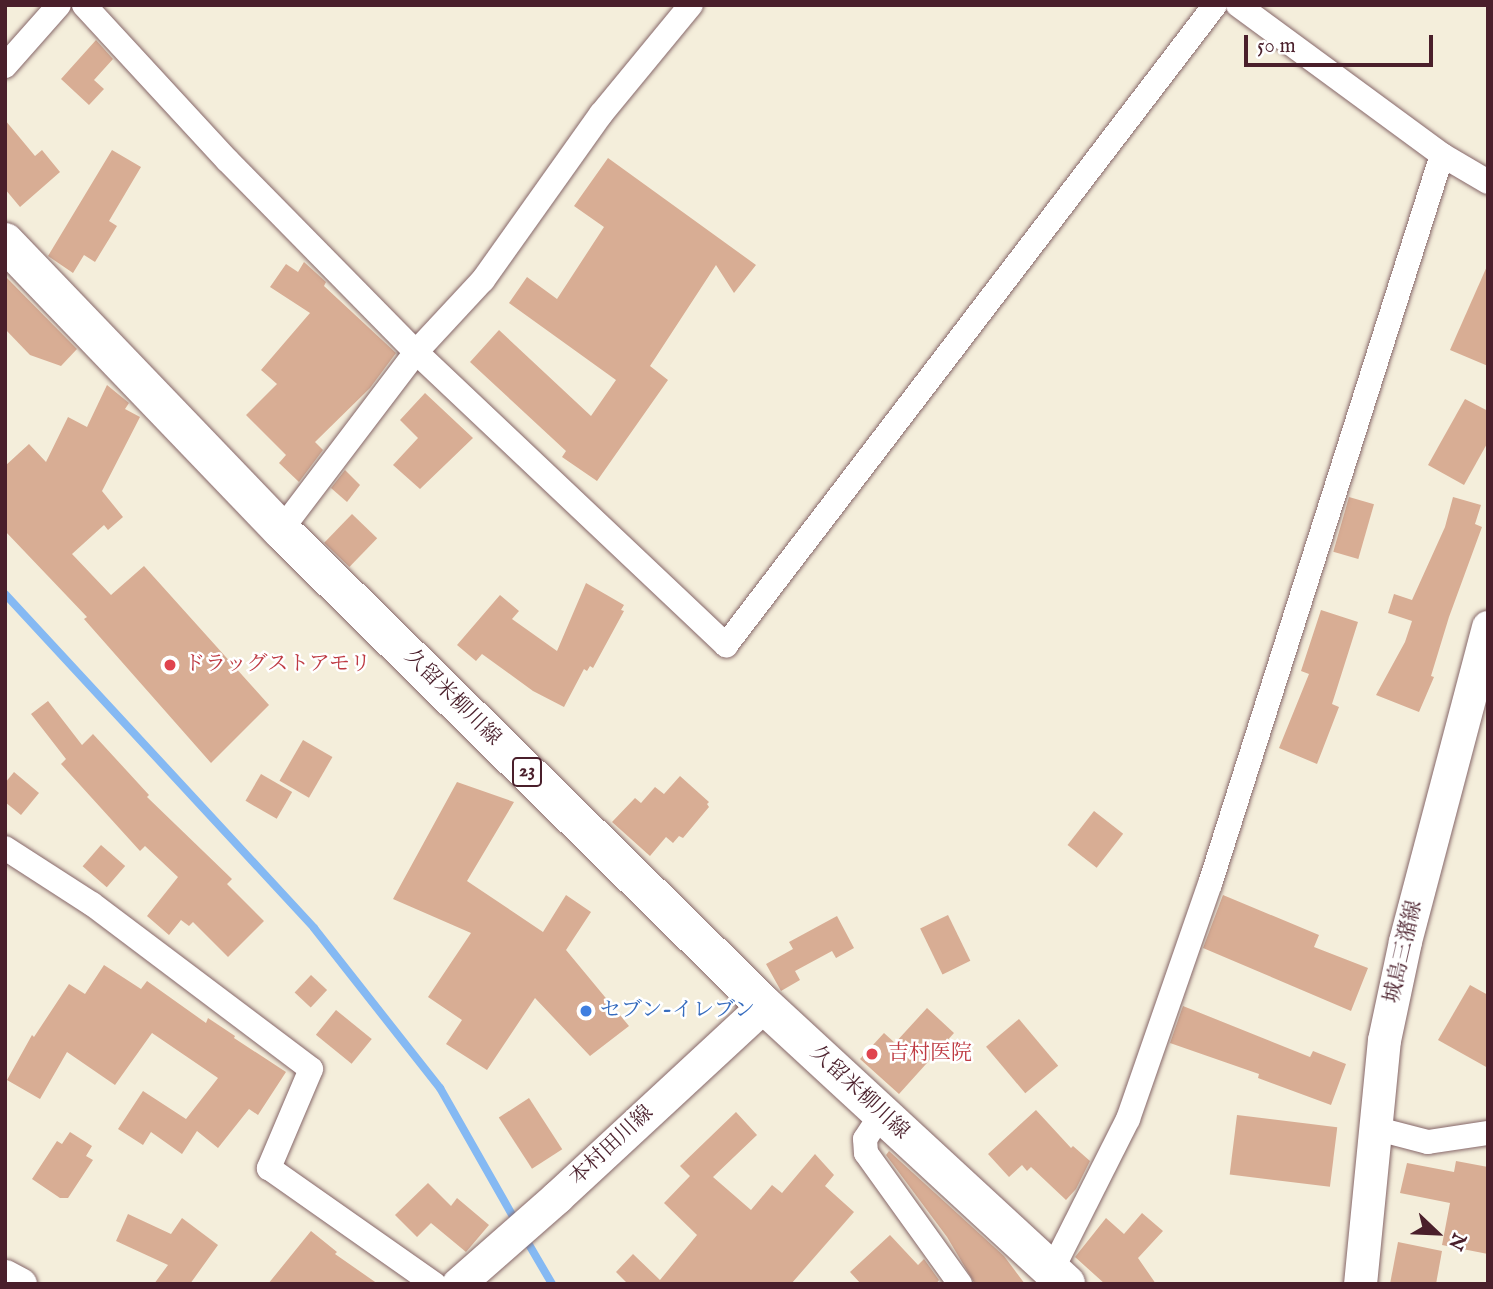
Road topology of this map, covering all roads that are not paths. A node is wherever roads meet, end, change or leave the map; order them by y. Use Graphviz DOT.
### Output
graph roads {
  1 [pos="59,5"];
  2 [pos="84,5"];
  3 [pos="691,5"];
  4 [pos="1215,5"];
  5 [pos="1238,5"];
  6 [pos="5,66"];
  7 [pos="1442,155"];
  8 [pos="1488,182"];
  9 [pos="5,242"];
  10 [pos="416,352"];
  11 [pos="281,530"];
  12 [pos="1488,627"];
  13 [pos="5,848"];
  14 [pos="764,1005"];
  15 [pos="882,1114"];
  16 [pos="1374,1128"];
  17 [pos="1488,1133"];
  18 [pos="5,1276"];
  19 [pos="1059,1277"];
  20 [pos="20,1284"];
  21 [pos="434,1284"];
  22 [pos="457,1284"];
  23 [pos="960,1284"];
  24 [pos="1360,1284"];
  1 -- 6 [label="street"];
  2 -- 10 [label="street"];
  3 -- 10 [label="street"];
  4 -- 10 [label="street"];
  5 -- 7 [label="street"];
  7 -- 8 [label="street"];
  7 -- 19 [label="street"];
  9 -- 11 [label="main road, 久留米柳川線 / 23"];
  10 -- 11 [label="street"];
  11 -- 14 [label="main road, 久留米柳川線 / 23"];
  12 -- 16 [label="main road, 城島三潴線"];
  13 -- 21 [label="street"];
  14 -- 15 [label="main road, 久留米柳川線 / 23"];
  14 -- 22 [label="main road, 本村田川線"];
  15 -- 19 [label="main road, 久留米柳川線 / 23"];
  15 -- 23 [label="street"];
  16 -- 17 [label="street"];
  16 -- 24 [label="main road, 城島三潴線"];
  18 -- 20 [label="main road"];
}
